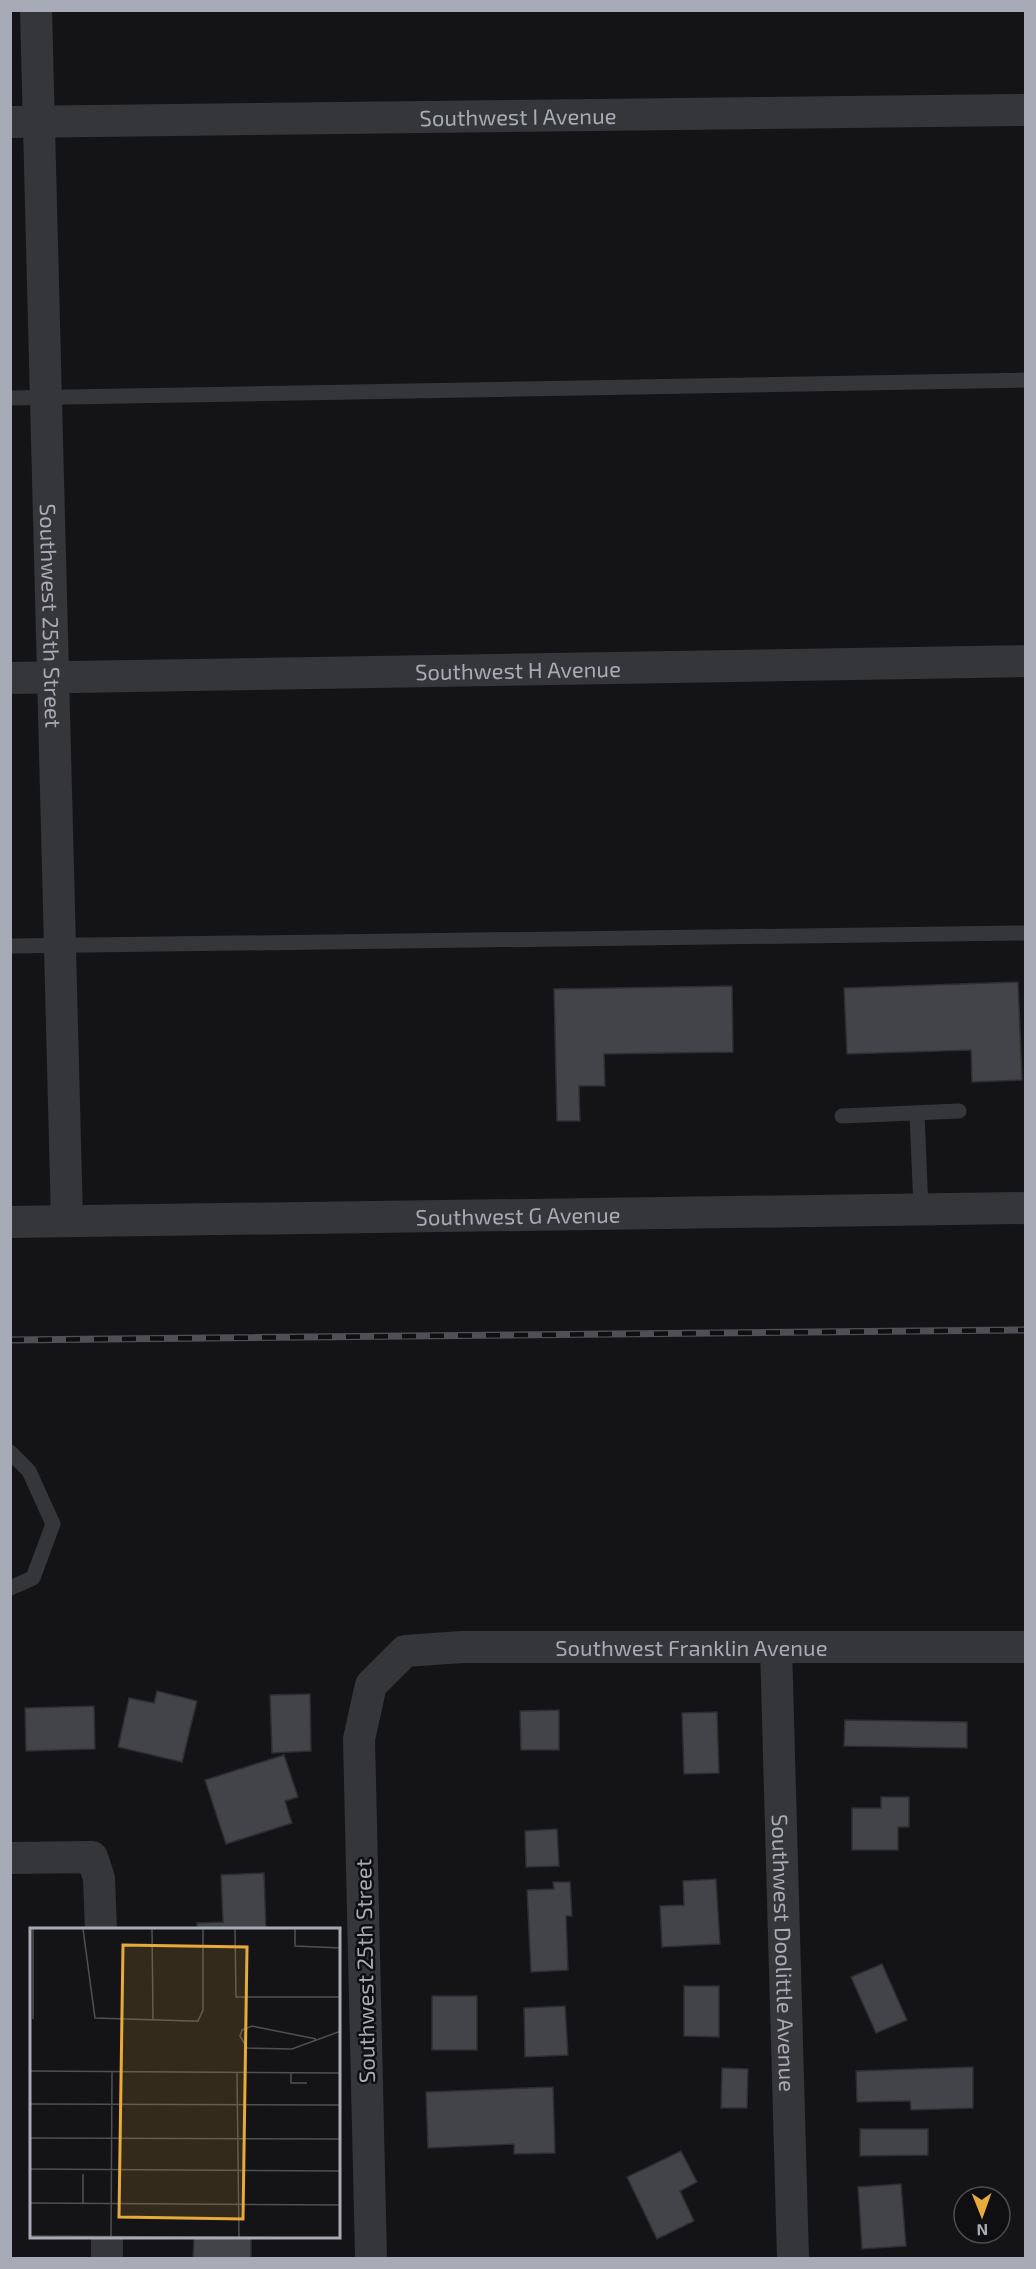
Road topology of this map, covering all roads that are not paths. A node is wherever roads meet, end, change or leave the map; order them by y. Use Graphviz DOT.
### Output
graph roads {
  1 [pos="36,10"];
  2 [pos="1026,110"];
  3 [pos="25,122"];
  4 [pos="1026,380"];
  5 [pos="10,398"];
  6 [pos="46,398"];
  7 [pos="1026,661"];
  8 [pos="10,678"];
  9 [pos="53,678"];
  10 [pos="1026,933"];
  11 [pos="60,945"];
  12 [pos="10,946"];
  13 [pos="959,1111"];
  14 [pos="917,1114"];
  15 [pos="842,1116"];
  16 [pos="1026,1208"];
  17 [pos="921,1209"];
  18 [pos="10,1221"];
  19 [pos="67,1221"];
  20 [pos="10,1452"];
  21 [pos="10,1588"];
  22 [pos="776,1647"];
  23 [pos="1026,1647"];
  24 [pos="371,1685"];
  25 [pos="10,1858"];
  26 [pos="100,1928"];
  27 [pos="107,2239"];
  28 [pos="107,2259"];
  29 [pos="371,2259"];
  30 [pos="793,2259"];
  1 -- 3 [label="street, Southwest 25th Street"];
  2 -- 3 [label="street, Southwest I Avenue"];
  3 -- 6 [label="street, Southwest 25th Street"];
  4 -- 6 [label="lane"];
  5 -- 6 [label="lane"];
  6 -- 9 [label="street, Southwest 25th Street"];
  7 -- 9 [label="street, Southwest H Avenue"];
  8 -- 9 [label="street, Southwest H Avenue"];
  9 -- 11 [label="street, Southwest 25th Street"];
  10 -- 11 [label="lane"];
  11 -- 12 [label="lane"];
  11 -- 19 [label="street, Southwest 25th Street"];
  13 -- 14 [label="lane"];
  14 -- 15 [label="lane"];
  14 -- 17 [label="lane"];
  16 -- 17 [label="street, Southwest G Avenue"];
  17 -- 19 [label="street, Southwest G Avenue"];
  18 -- 19 [label="street, Southwest G Avenue"];
  20 -- 21 [label="lane"];
  22 -- 23 [label="street, Southwest Franklin Avenue"];
  22 -- 24 [label="street, Southwest Franklin Avenue"];
  22 -- 30 [label="street, Southwest Doolittle Avenue"];
  24 -- 29 [label="street, Southwest 25th Street"];
  25 -- 26 [label="street"];
  27 -- 28 [label="street"];
}
